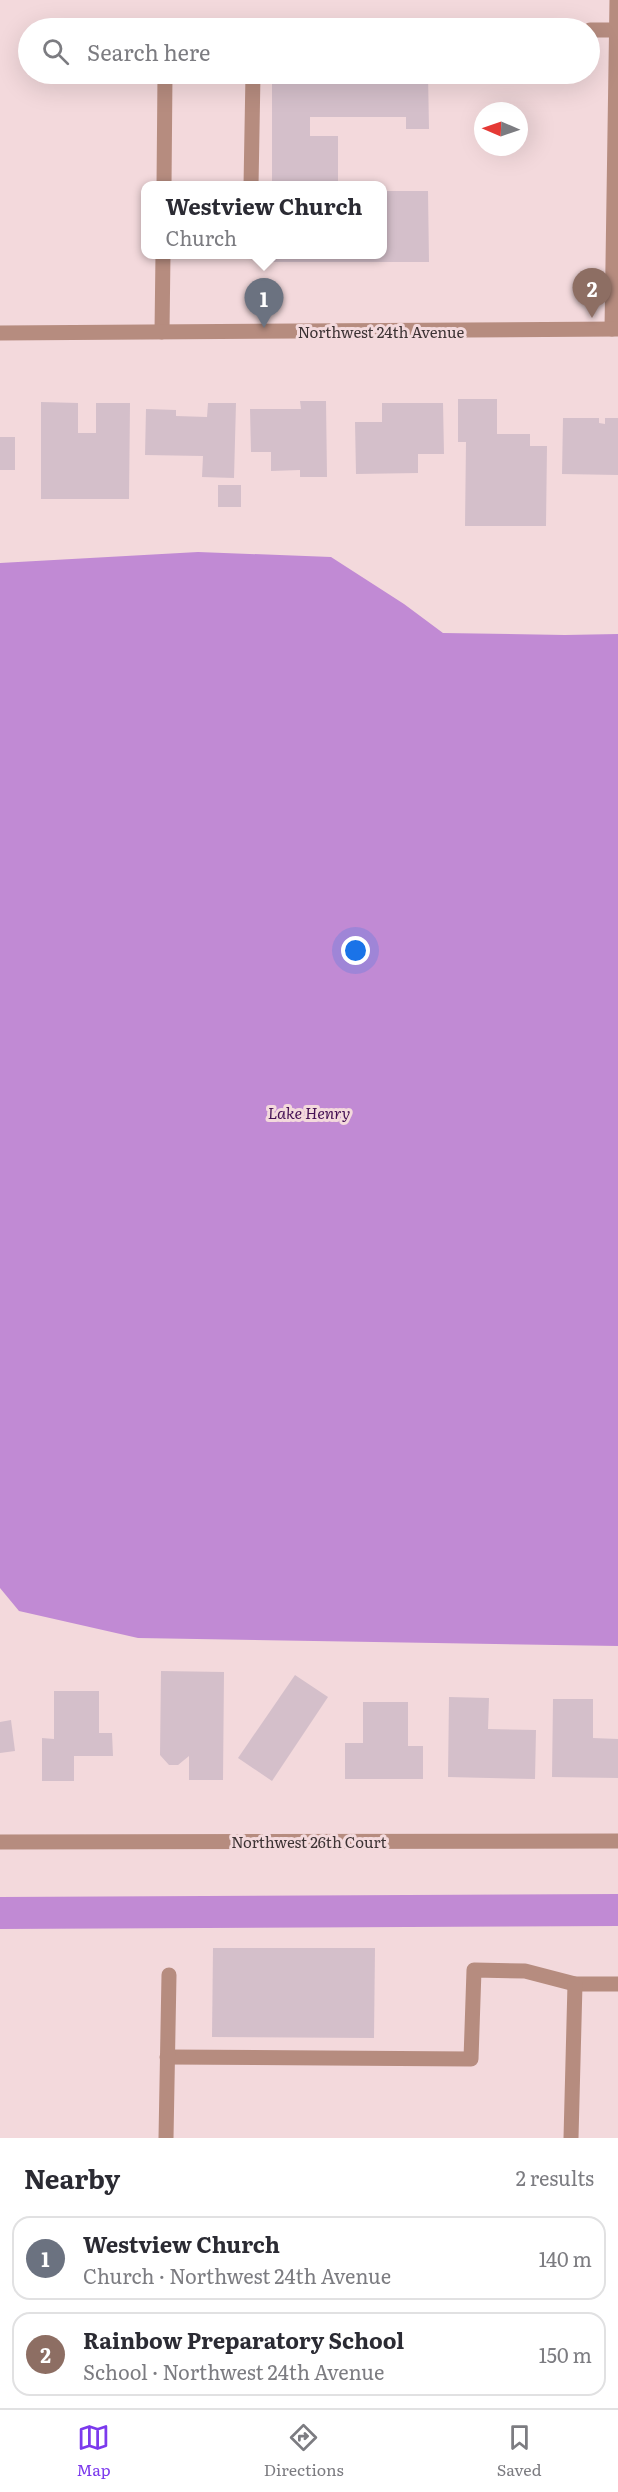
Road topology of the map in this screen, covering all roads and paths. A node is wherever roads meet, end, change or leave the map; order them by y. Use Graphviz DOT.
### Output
graph roads {
  1 [pos="617,0"];
  2 [pos="600,30"];
  3 [pos="617,30"];
  4 [pos="165,84"];
  5 [pos="253,84"];
  6 [pos="164,181"];
  7 [pos="252,181"];
  8 [pos="163,259"];
  9 [pos="615,329"];
  10 [pos="162,332"];
  11 [pos="0,333"];
  12 [pos="618,1841"];
  13 [pos="0,1842"];
  14 [pos="169,1976"];
  15 [pos="575,1984"];
  16 [pos="618,1984"];
  17 [pos="167,2056"];
  18 [pos="166,2138"];
  19 [pos="571,2138"];
  1 -- 3 [label="street"];
  2 -- 3 [label="street"];
  3 -- 9 [label="street"];
  4 -- 6 [label="street"];
  5 -- 7 [label="street"];
  8 -- 10 [label="street"];
  9 -- 10 [label="street, Northwest 24th Avenue"];
  10 -- 11 [label="street, Northwest 24th Avenue"];
  12 -- 13 [label="street, Northwest 26th Court"];
  14 -- 17 [label="street"];
  15 -- 16 [label="street"];
  15 -- 17 [label="street"];
  15 -- 19 [label="street"];
  17 -- 18 [label="street"];
}
